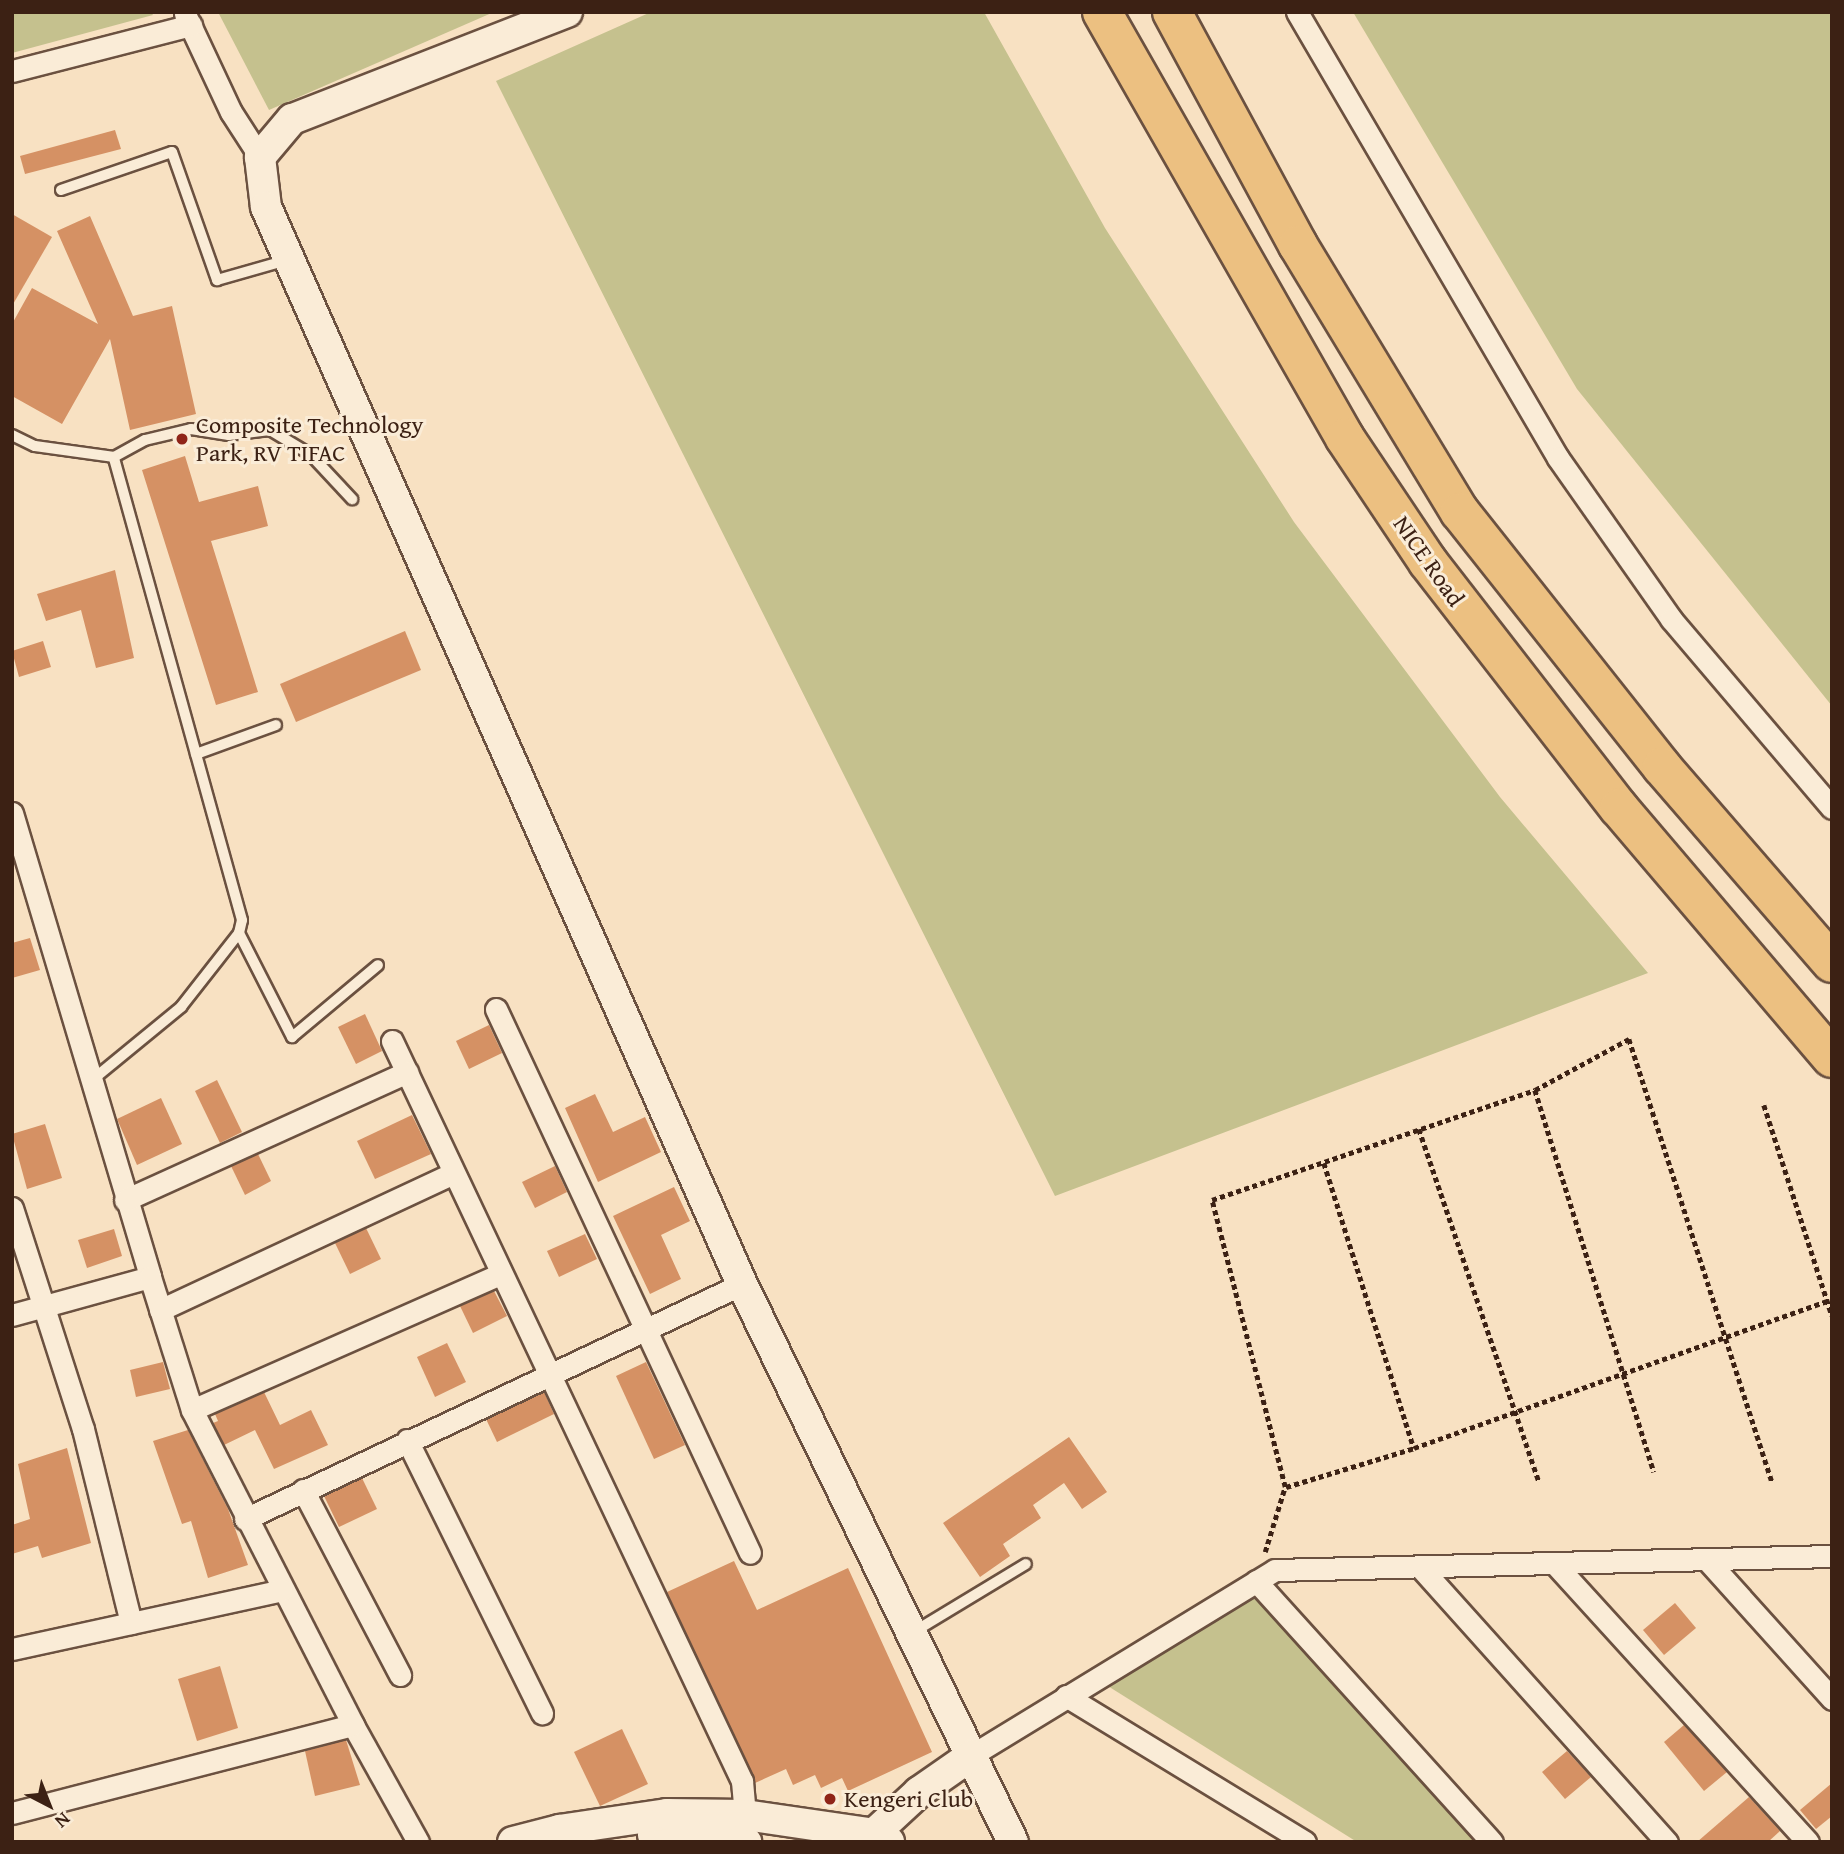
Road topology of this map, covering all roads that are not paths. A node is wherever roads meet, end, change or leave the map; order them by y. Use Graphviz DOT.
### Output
graph roads {
  1 [pos="567,12"];
  2 [pos="1102,12"];
  3 [pos="1172,12"];
  4 [pos="1297,12"];
  5 [pos="188,18"];
  6 [pos="12,71"];
  7 [pos="260,157"];
  8 [pos="61,190"];
  9 [pos="289,259"];
  10 [pos="12,435"];
  11 [pos="114,457"];
  12 [pos="352,499"];
  13 [pos="276,725"];
  14 [pos="196,754"];
  15 [pos="1832,808"];
  16 [pos="12,813"];
  17 [pos="239,933"];
  18 [pos="1832,963"];
  19 [pos="377,965"];
  20 [pos="496,1009"];
  21 [pos="392,1041"];
  22 [pos="1832,1058"];
  23 [pos="407,1072"];
  24 [pos="90,1081"];
  25 [pos="454,1173"];
  26 [pos="125,1200"];
  27 [pos="12,1208"];
  28 [pos="500,1274"];
  29 [pos="150,1277"];
  30 [pos="742,1284"];
  31 [pos="43,1307"];
  32 [pos="160,1310"];
  33 [pos="12,1315"];
  34 [pos="646,1327"];
  35 [pos="547,1372"];
  36 [pos="192,1410"];
  37 [pos="407,1440"];
  38 [pos="303,1490"];
  39 [pos="245,1518"];
  40 [pos="750,1553"];
  41 [pos="1832,1556"];
  42 [pos="1707,1560"];
  43 [pos="1554,1563"];
  44 [pos="1027,1564"];
  45 [pos="1420,1567"];
  46 [pos="1256,1581"];
  47 [pos="282,1590"];
  48 [pos="131,1623"];
  49 [pos="911,1633"];
  50 [pos="12,1649"];
  51 [pos="400,1675"];
  52 [pos="1066,1696"];
  53 [pos="1832,1699"];
  54 [pos="542,1713"];
  55 [pos="353,1725"];
  56 [pos="972,1755"];
  57 [pos="12,1812"];
  58 [pos="746,1828"];
  59 [pos="874,1839"];
  60 [pos="418,1842"];
  61 [pos="513,1842"];
  62 [pos="605,1842"];
  63 [pos="1013,1842"];
  64 [pos="1305,1842"];
  65 [pos="1492,1842"];
  66 [pos="1667,1842"];
  67 [pos="1808,1842"];
  1 -- 7 [label="street"];
  2 -- 22 [label="highway, NICE Road"];
  3 -- 18 [label="highway"];
  4 -- 15 [label="street"];
  5 -- 6 [label="street"];
  5 -- 7 [label="street"];
  7 -- 9 [label="street"];
  8 -- 9 [label="lane"];
  9 -- 30 [label="street"];
  10 -- 11 [label="lane"];
  11 -- 12 [label="lane"];
  11 -- 14 [label="lane"];
  13 -- 14 [label="lane"];
  14 -- 17 [label="lane"];
  16 -- 24 [label="street"];
  17 -- 19 [label="lane"];
  17 -- 24 [label="lane"];
  20 -- 34 [label="street"];
  21 -- 23 [label="street"];
  23 -- 25 [label="street"];
  23 -- 26 [label="street"];
  24 -- 26 [label="street"];
  25 -- 28 [label="street"];
  25 -- 32 [label="street"];
  26 -- 29 [label="street"];
  27 -- 31 [label="street"];
  28 -- 35 [label="street"];
  28 -- 36 [label="street"];
  29 -- 31 [label="street"];
  29 -- 32 [label="street"];
  30 -- 34 [label="street"];
  30 -- 49 [label="street"];
  31 -- 33 [label="street"];
  31 -- 48 [label="street"];
  32 -- 36 [label="street"];
  34 -- 35 [label="street"];
  34 -- 40 [label="street"];
  35 -- 37 [label="street"];
  35 -- 58 [label="street"];
  36 -- 39 [label="street"];
  37 -- 38 [label="street"];
  37 -- 54 [label="street"];
  38 -- 39 [label="street"];
  38 -- 51 [label="street"];
  39 -- 47 [label="street"];
  41 -- 42 [label="street"];
  42 -- 43 [label="street"];
  42 -- 53 [label="street"];
  43 -- 45 [label="street"];
  43 -- 67 [label="street"];
  44 -- 49 [label="lane"];
  45 -- 46 [label="street"];
  45 -- 66 [label="street"];
  46 -- 52 [label="street"];
  46 -- 65 [label="street"];
  47 -- 48 [label="street"];
  47 -- 55 [label="street"];
  48 -- 50 [label="street"];
  49 -- 56 [label="street"];
  52 -- 56 [label="street"];
  52 -- 64 [label="street"];
  55 -- 57 [label="street"];
  55 -- 60 [label="street"];
  56 -- 59 [label="street"];
  56 -- 63 [label="street"];
  58 -- 59 [label="street"];
  58 -- 61 [label="street"];
  58 -- 62 [label="street"];
}
